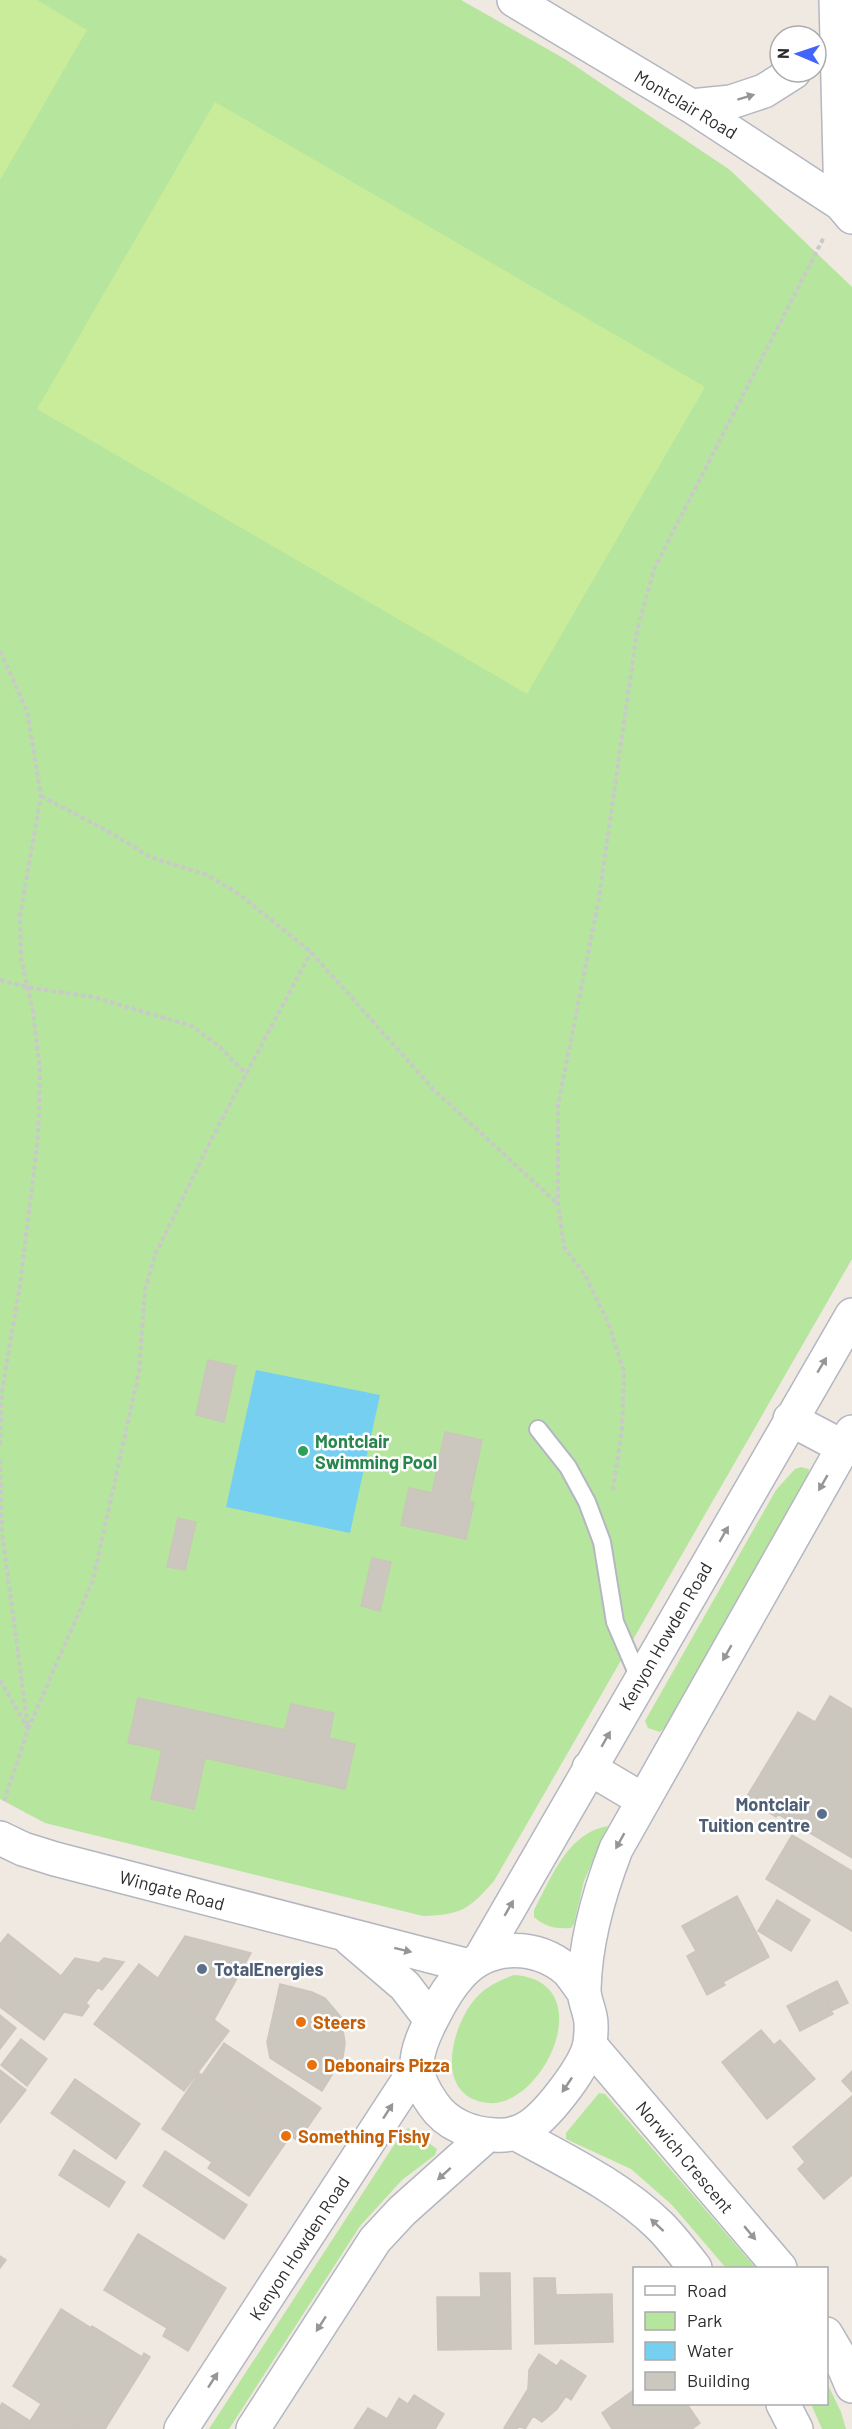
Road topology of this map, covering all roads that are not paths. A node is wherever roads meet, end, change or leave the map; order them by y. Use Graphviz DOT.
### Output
graph roads {
  1 [pos="514,0"];
  2 [pos="836,1"];
  3 [pos="825,24"];
  4 [pos="776,84"];
  5 [pos="692,106"];
  6 [pos="847,210"];
  7 [pos="852,1315"];
  8 [pos="790,1419"];
  9 [pos="537,1429"];
  10 [pos="848,1439"];
  11 [pos="640,1680"];
  12 [pos="589,1768"];
  13 [pos="644,1800"];
  14 [pos="0,1838"];
  15 [pos="346,1935"];
  16 [pos="475,1962"];
  17 [pos="584,1992"];
  18 [pos="431,2020"];
  19 [pos="590,2045"];
  20 [pos="417,2067"];
  21 [pos="501,2134"];
  22 [pos="694,2267"];
  23 [pos="779,2267"];
  24 [pos="828,2337"];
  25 [pos="852,2386"];
  26 [pos="784,2405"];
  27 [pos="181,2429"];
  28 [pos="253,2429"];
  29 [pos="796,2429"];
  1 -- 5 [label="street, Montclair Road"];
  2 -- 3 [label="street"];
  2 -- 6 [label="street"];
  5 -- 4 [label="street, one-way"];
  5 -- 6 [label="street, Montclair Road"];
  8 -- 7 [label="street, Kenyon Howden Road, one-way"];
  8 -- 10 [label="street"];
  11 -- 8 [label="street, Kenyon Howden Road, one-way"];
  9 -- 11 [label="lane"];
  10 -- 13 [label="street, one-way"];
  12 -- 11 [label="street, Kenyon Howden Road, one-way"];
  12 -- 13 [label="street"];
  16 -- 12 [label="street, Kenyon Howden Road, one-way"];
  13 -- 17 [label="street, one-way"];
  14 -- 15 [label="street, Wingate Road"];
  15 -- 16 [label="street, Wingate Road, one-way"];
  15 -- 18 [label="street, Wingate Road"];
  16 -- 17 [label="street"];
  16 -- 18 [label="street"];
  17 -- 19 [label="street"];
  18 -- 20 [label="street"];
  19 -- 21 [label="street, one-way"];
  19 -- 23 [label="street, Norwich Crescent, one-way"];
  20 -- 21 [label="street"];
  27 -- 20 [label="street, Kenyon Howden Road, one-way"];
  22 -- 21 [label="street, one-way"];
  21 -- 28 [label="street, one-way"];
  24 -- 25 [label="street"];
  26 -- 29 [label="street"];
}
